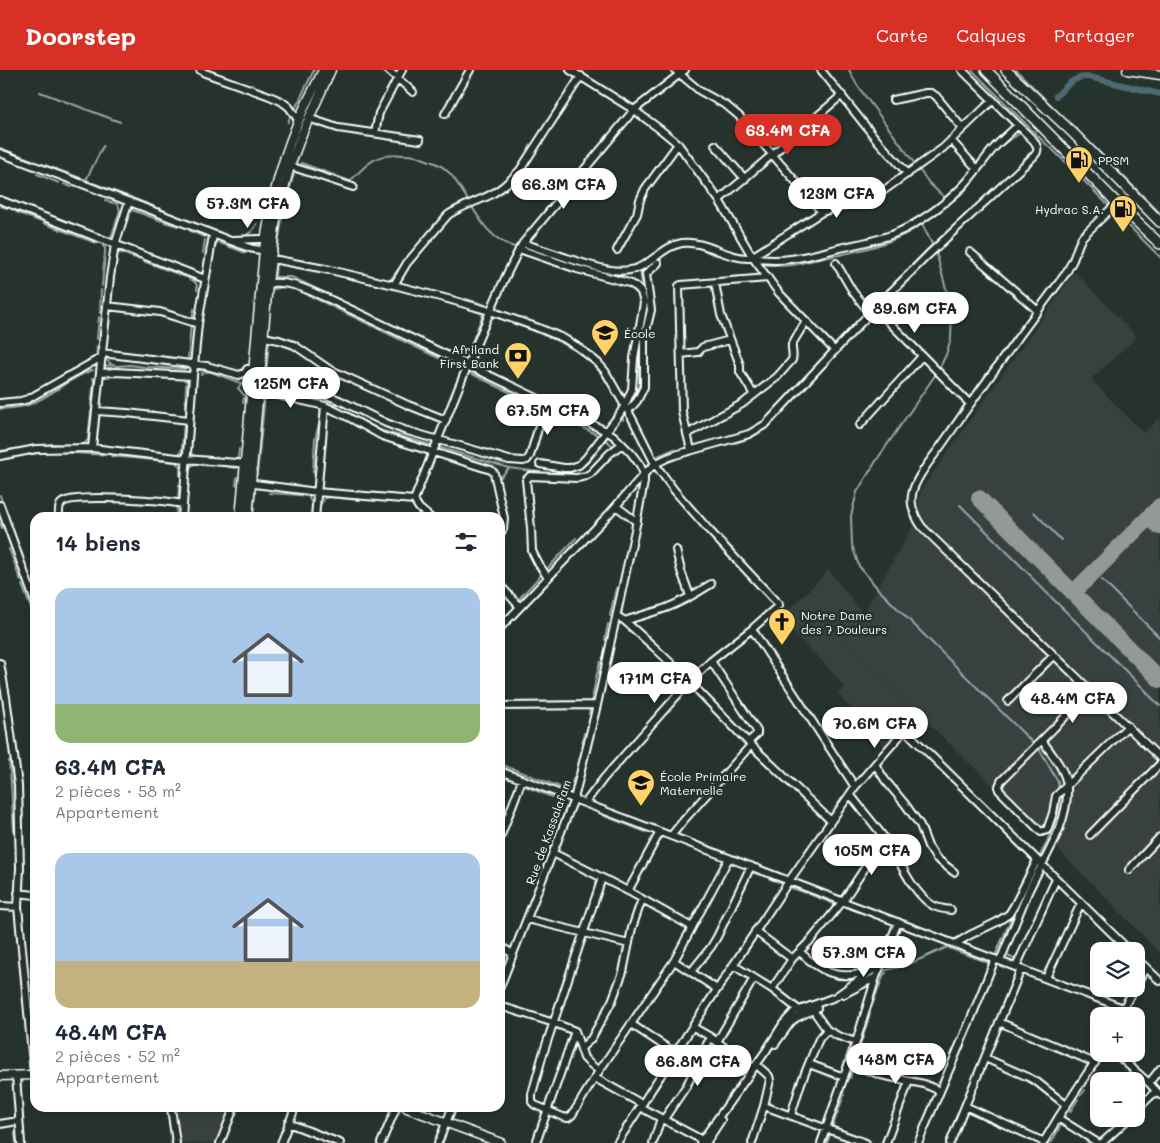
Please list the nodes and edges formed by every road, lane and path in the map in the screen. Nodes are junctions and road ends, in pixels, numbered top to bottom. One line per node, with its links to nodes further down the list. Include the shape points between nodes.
1 (200, 70): 24 (street, via 281,101)
2 (323, 70): 24 (main road)
3 (331, 70): 23 (main road)
4 (388, 70): 16 (street)
5 (402, 70): 16 (street)
6 (470, 70): 22 (street)
7 (570, 70): 15 (street)
8 (822, 70): 18 (street)
9 (962, 70): 20 (street)
10 (986, 70): 42 (highway)
11 (1006, 70): 44 (highway)
12 (1127, 70): 14 (main road)
13 (680, 71): 21 (street); 33 (street, via 700,91 739,116)
14 (1160, 75)
15 (580, 76): 21 (street); 62 (street, via 512,179 492,194 454,210 407,263)
16 (398, 78): 17 (street); 27 (street, via 379,113)
17 (413, 92)
18 (842, 95): 33 (street); 36 (street, via 876,139)
19 (893, 100): 26 (street, via 931,93)
20 (993, 100): 25 (street); 26 (street)
21 (634, 110): 30 (street); 50 (street)
22 (445, 114)
23 (308, 118): 27 (street, via 338,128); 34 (main road)
24 (299, 121): 46 (main road, via 268,220)
25 (1018, 125): 35 (street); 66 (street, via 1034,141 1036,154)
26 (963, 129): 29 (street)
27 (374, 133): 28 (street)
28 (420, 140)
29 (951, 140): 35 (street); 36 (street)
30 (678, 144): 40 (street); 52 (street, via 645,189 637,214)
31 (715, 145): 37 (street)
32 (0, 153): 41 (street)
33 (773, 156): 37 (street); 43 (street)
34 (290, 166): 38 (street); 46 (main road)
35 (977, 169): 54 (street, via 946,201 921,220 894,234 794,259 766,261)
36 (911, 172): 43 (street, via 882,191)
37 (744, 179): 40 (street)
38 (353, 187)
39 (0, 200): 49 (street)
40 (719, 200): 54 (street)
41 (128, 201): 45 (street); 49 (street)
42 (1118, 203): 48 (highway); 65 (street, via 1082,237 1066,273)
43 (822, 212): 54 (street)
44 (1160, 222)
45 (213, 235): 47 (street); 59 (street)
46 (270, 239): 47 (street); 51 (main road)
47 (230, 240): 51 (street, via 250,249)
48 (1160, 244)
49 (115, 245): 59 (street); 63 (street)
50 (521, 246): 54 (street, via 623,271 635,269 664,250 682,243); 64 (street); 88 (street, via 577,269 629,283 641,292 644,302)
51 (268, 250): 55 (main road)
52 (617, 250)
53 (970, 252): 65 (street)
54 (753, 258): 58 (street)
55 (267, 260): 61 (main road); 62 (street)
56 (658, 263): 88 (street, via 646,274 651,310 644,339 644,387 637,401)
57 (836, 263): 66 (street)
58 (768, 278): 60 (street); 68 (street)
59 (205, 279): 69 (street)
60 (716, 282): 71 (street, via 721,315); 73 (street, via 678,286)
61 (265, 284): 70 (main road); 77 (street, via 296,285); 78 (main road)
62 (394, 284): 64 (street)
63 (107, 306): 69 (street, via 160,312); 74 (street)
64 (490, 311): 77 (street); 88 (street, via 578,346 605,371)
65 (1038, 311): 86 (street)
66 (870, 313): 72 (street)
67 (883, 316): 75 (street)
68 (806, 321): 72 (street); 83 (street, via 792,344 792,360 778,377)
69 (198, 324): 76 (street)
70 (264, 337): 80 (main road); 91 (street, via 294,345 330,369)
71 (730, 340): 73 (street, via 698,352); 83 (street, via 740,372)
72 (835, 351): 98 (street, via 761,428 741,437)
73 (681, 354): 94 (street, via 682,412)
74 (102, 355): 76 (street); 79 (street); 85 (street, via 28,399)
75 (922, 356): 86 (street); 92 (street)
76 (194, 364): 78 (street, via 239,375 247,369); 81 (street)
77 (467, 365): 84 (street); 91 (street)
78 (254, 369): 102 (main road)
79 (100, 373): 81 (street); 89 (street)
80 (261, 375): 82 (main road); 95 (street, via 319,392 386,423)
81 (193, 376): 90 (street)
82 (259, 393): 87 (street); 102 (main road)
83 (754, 395): 94 (street)
84 (546, 402): 93 (street); 95 (street, via 527,460 509,460)
85 (0, 403)
86 (970, 404): 131 (street, via 913,489 915,516 922,527)
87 (325, 406): 99 (street, via 382,436); 107 (street)
88 (627, 410): 93 (street, via 619,415); 104 (street)
89 (96, 411): 90 (street); 97 (street)
90 (189, 420): 101 (street)
91 (446, 420): 95 (street)
92 (860, 425)
93 (609, 433): 96 (street); 103 (street, via 575,467)
94 (687, 434): 98 (street)
95 (438, 440): 99 (street)
96 (622, 444): 105 (street, via 636,458); 121 (street, via 586,476 527,478 532,551)
97 (92, 448): 100 (street, via 36,449); 101 (street)
98 (691, 450): 104 (street)
99 (433, 452): 108 (street); 118 (street, via 492,471)
100 (0, 456)
101 (186, 459): 102 (street); 109 (street)
102 (249, 464): 106 (main road)
103 (540, 464)
104 (656, 464): 105 (street); 130 (street, via 686,505 779,604)
105 (644, 474): 111 (street); 119 (street, Rue de Kassalafam)
106 (247, 483): 107 (street); 114 (main road); 115 (main road)
107 (317, 492): 108 (street); 116 (street)
108 (414, 500): 117 (street)
109 (183, 504): 112 (street, via 99,498 68,500 62,502); 113 (street)
110 (0, 505): 123 (street)
111 (616, 506): 119 (street); 121 (street)
112 (59, 512)
113 (182, 512)
114 (241, 512)
115 (248, 512)
116 (315, 512)
117 (423, 512)
118 (503, 512)
119 (637, 522): 127 (street, Rue de Kassalafam)
120 (676, 550): 125 (street)
121 (548, 578): 126 (street)
122 (711, 584): 125 (street)
123 (30, 588)
124 (505, 590): 126 (street)
125 (690, 596): 128 (street)
126 (520, 607): 129 (street)
127 (617, 616): 128 (street); 137 (street, Rue de Kassalafam)
128 (625, 621): 134 (street)
129 (505, 623)
130 (752, 629): 132 (street); 147 (street)
131 (1054, 655): 135 (street); 136 (street)
132 (711, 661): 134 (street); 141 (street, via 757,731)
133 (0, 663): 169 (street, via 18,785)
134 (690, 681): 141 (street); 151 (street)
135 (1091, 691): 139 (street); 140 (street)
136 (1008, 701)
137 (598, 704): 138 (street); 150 (street, Rue de Kassalafam)
138 (505, 706)
139 (1128, 726): 142 (street); 148 (street)
140 (1041, 741): 148 (street, via 1060,766); 148 (street, via 1001,781 999,790 1041,832 1047,830 1056,796)
141 (749, 743): 152 (street); 156 (street)
142 (1160, 758)
143 (875, 764): 147 (street); 161 (street, via 906,731); 164 (street, via 920,825 936,858)
144 (1160, 764): 155 (street)
145 (505, 773): 146 (street)
146 (522, 780): 150 (street); 153 (street)
147 (855, 787): 149 (street)
148 (1065, 787): 161 (street, via 1065,809)
149 (850, 794): 152 (street); 158 (street)
150 (574, 799): 151 (street); 159 (street, Rue de Kassalafam)
151 (585, 803): 154 (street)
152 (830, 821): 167 (street)
153 (505, 825)
154 (660, 832): 156 (street); 168 (street)
155 (1090, 835)
156 (671, 836): 160 (street)
157 (1160, 837): 163 (street)
158 (884, 839): 172 (street); 176 (street, via 922,896 933,906)
159 (553, 853): 165 (street); 177 (street, Rue de Kassalafam)
160 (729, 858): 162 (street); 179 (street)
161 (1040, 863): 166 (street); 184 (street, via 1009,914); 189 (street)
162 (751, 866): 167 (street); 194 (street, via 711,947)
163 (1129, 870)
164 (954, 872)
165 (602, 878): 168 (street); 181 (street)
166 (1056, 879): 173 (street); 193 (street)
167 (789, 881): 172 (street); 180 (street)
168 (628, 891): 171 (street)
169 (18, 893): 170 (street); 175 (street)
170 (30, 894)
171 (642, 899): 179 (street); 183 (street)
172 (843, 901): 178 (street); 186 (street)
173 (1081, 903): 182 (street); 198 (street)
174 (0, 906): 175 (street)
175 (18, 907): 209 (street)
176 (951, 910)
177 (527, 918): 181 (street); 187 (street, Rue de Kassalafam)
178 (898, 922): 184 (street); 195 (street)
179 (692, 927): 190 (street)
180 (755, 932): 188 (street); 191 (street)
181 (584, 933): 183 (street); 207 (street)
182 (1121, 942)
183 (629, 944): 215 (street, via 612,1001 591,1039)
184 (955, 944): 189 (street)
185 (505, 949): 187 (street)
186 (800, 952): 188 (street); 195 (street, via 833,974 850,976)
187 (513, 954): 196 (street, Rue de Kassalafam)
188 (792, 959): 201 (street)
189 (998, 960): 193 (street); 232 (street)
190 (674, 961): 194 (street); 208 (street)
191 (733, 966): 197 (street); 200 (street)
192 (1146, 967): 199 (street)
193 (1019, 968): 198 (street); 206 (street)
194 (691, 972): 200 (street)
195 (876, 972): 204 (street, via 835,997); 205 (street); 214 (street)
196 (505, 974)
197 (754, 978): 201 (street); 213 (street, via 728,1023)
198 (1046, 978): 202 (street)
199 (1160, 981)
200 (717, 989): 210 (street)
201 (772, 989): 204 (street)
202 (1121, 1007)
203 (505, 1008): 207 (street)
204 (799, 1010): 222 (street, via 786,1019)
205 (813, 1010): 211 (street); 222 (street, via 791,1022)
206 (999, 1022): 217 (street); 220 (street)
207 (554, 1023): 212 (street); 239 (street, via 532,1094 532,1102)
208 (631, 1024): 216 (street); 224 (street)
209 (30, 1026)
210 (693, 1027): 213 (street); 216 (street)
211 (827, 1030): 214 (street); 221 (street)
212 (575, 1031): 215 (street); 239 (street)
213 (714, 1040): 222 (street); 248 (street, via 708,1042 686,1085)
214 (856, 1042): 219 (street)
215 (581, 1048): 224 (street, via 584,1058)
216 (675, 1053): 235 (street)
217 (985, 1058): 236 (street, via 1037,1082); 238 (street)
218 (1125, 1062): 231 (street)
219 (849, 1063): 228 (street); 230 (street)
220 (1095, 1063): 236 (street)
221 (809, 1064): 228 (street); 246 (street)
222 (756, 1068): 237 (street, via 770,1080); 255 (street)
223 (1160, 1069): 231 (street)
224 (599, 1071): 229 (street)
225 (30, 1075): 227 (main road)
226 (0, 1076): 227 (main road)
227 (16, 1076): 249 (street)
228 (844, 1077): 254 (street)
229 (595, 1078): 235 (street); 239 (street, via 568,1118)
230 (909, 1081): 232 (street); 270 (street)
231 (1148, 1083): 233 (street)
232 (940, 1091): 271 (street)
233 (1158, 1093): 234 (street)
234 (1145, 1103)
235 (641, 1105): 248 (street); 265 (street)
236 (1066, 1105): 247 (street)
237 (764, 1106): 246 (street); 267 (street)
238 (965, 1106): 272 (street); 273 (street)
239 (547, 1110): 264 (street)
240 (172, 1112): 257 (street)
241 (232, 1112): 258 (street)
242 (293, 1112): 251 (street)
243 (394, 1112): 261 (street)
244 (418, 1112): 250 (main road)
245 (450, 1112): 250 (street)
246 (791, 1115): 254 (street)
247 (1058, 1118): 273 (street); 274 (street)
248 (663, 1119): 255 (street); 266 (street)
249 (18, 1121): 252 (street); 256 (street)
250 (446, 1122): 262 (street); 263 (main road)
251 (288, 1123): 259 (street); 260 (street)
252 (0, 1124)
253 (1119, 1127): 275 (street)
254 (827, 1128): 268 (street); 269 (street)
255 (703, 1142)
256 (21, 1143)
257 (176, 1143)
258 (220, 1143)
259 (281, 1143)
260 (340, 1143)
261 (381, 1143)
262 (438, 1143)
263 (500, 1143)
264 (536, 1143)
265 (617, 1143)
266 (653, 1143)
267 (752, 1143)
268 (821, 1143)
269 (866, 1143)
270 (886, 1143)
271 (918, 1143)
272 (950, 1143)
273 (1044, 1143)
274 (1098, 1143)
275 (1102, 1143)

